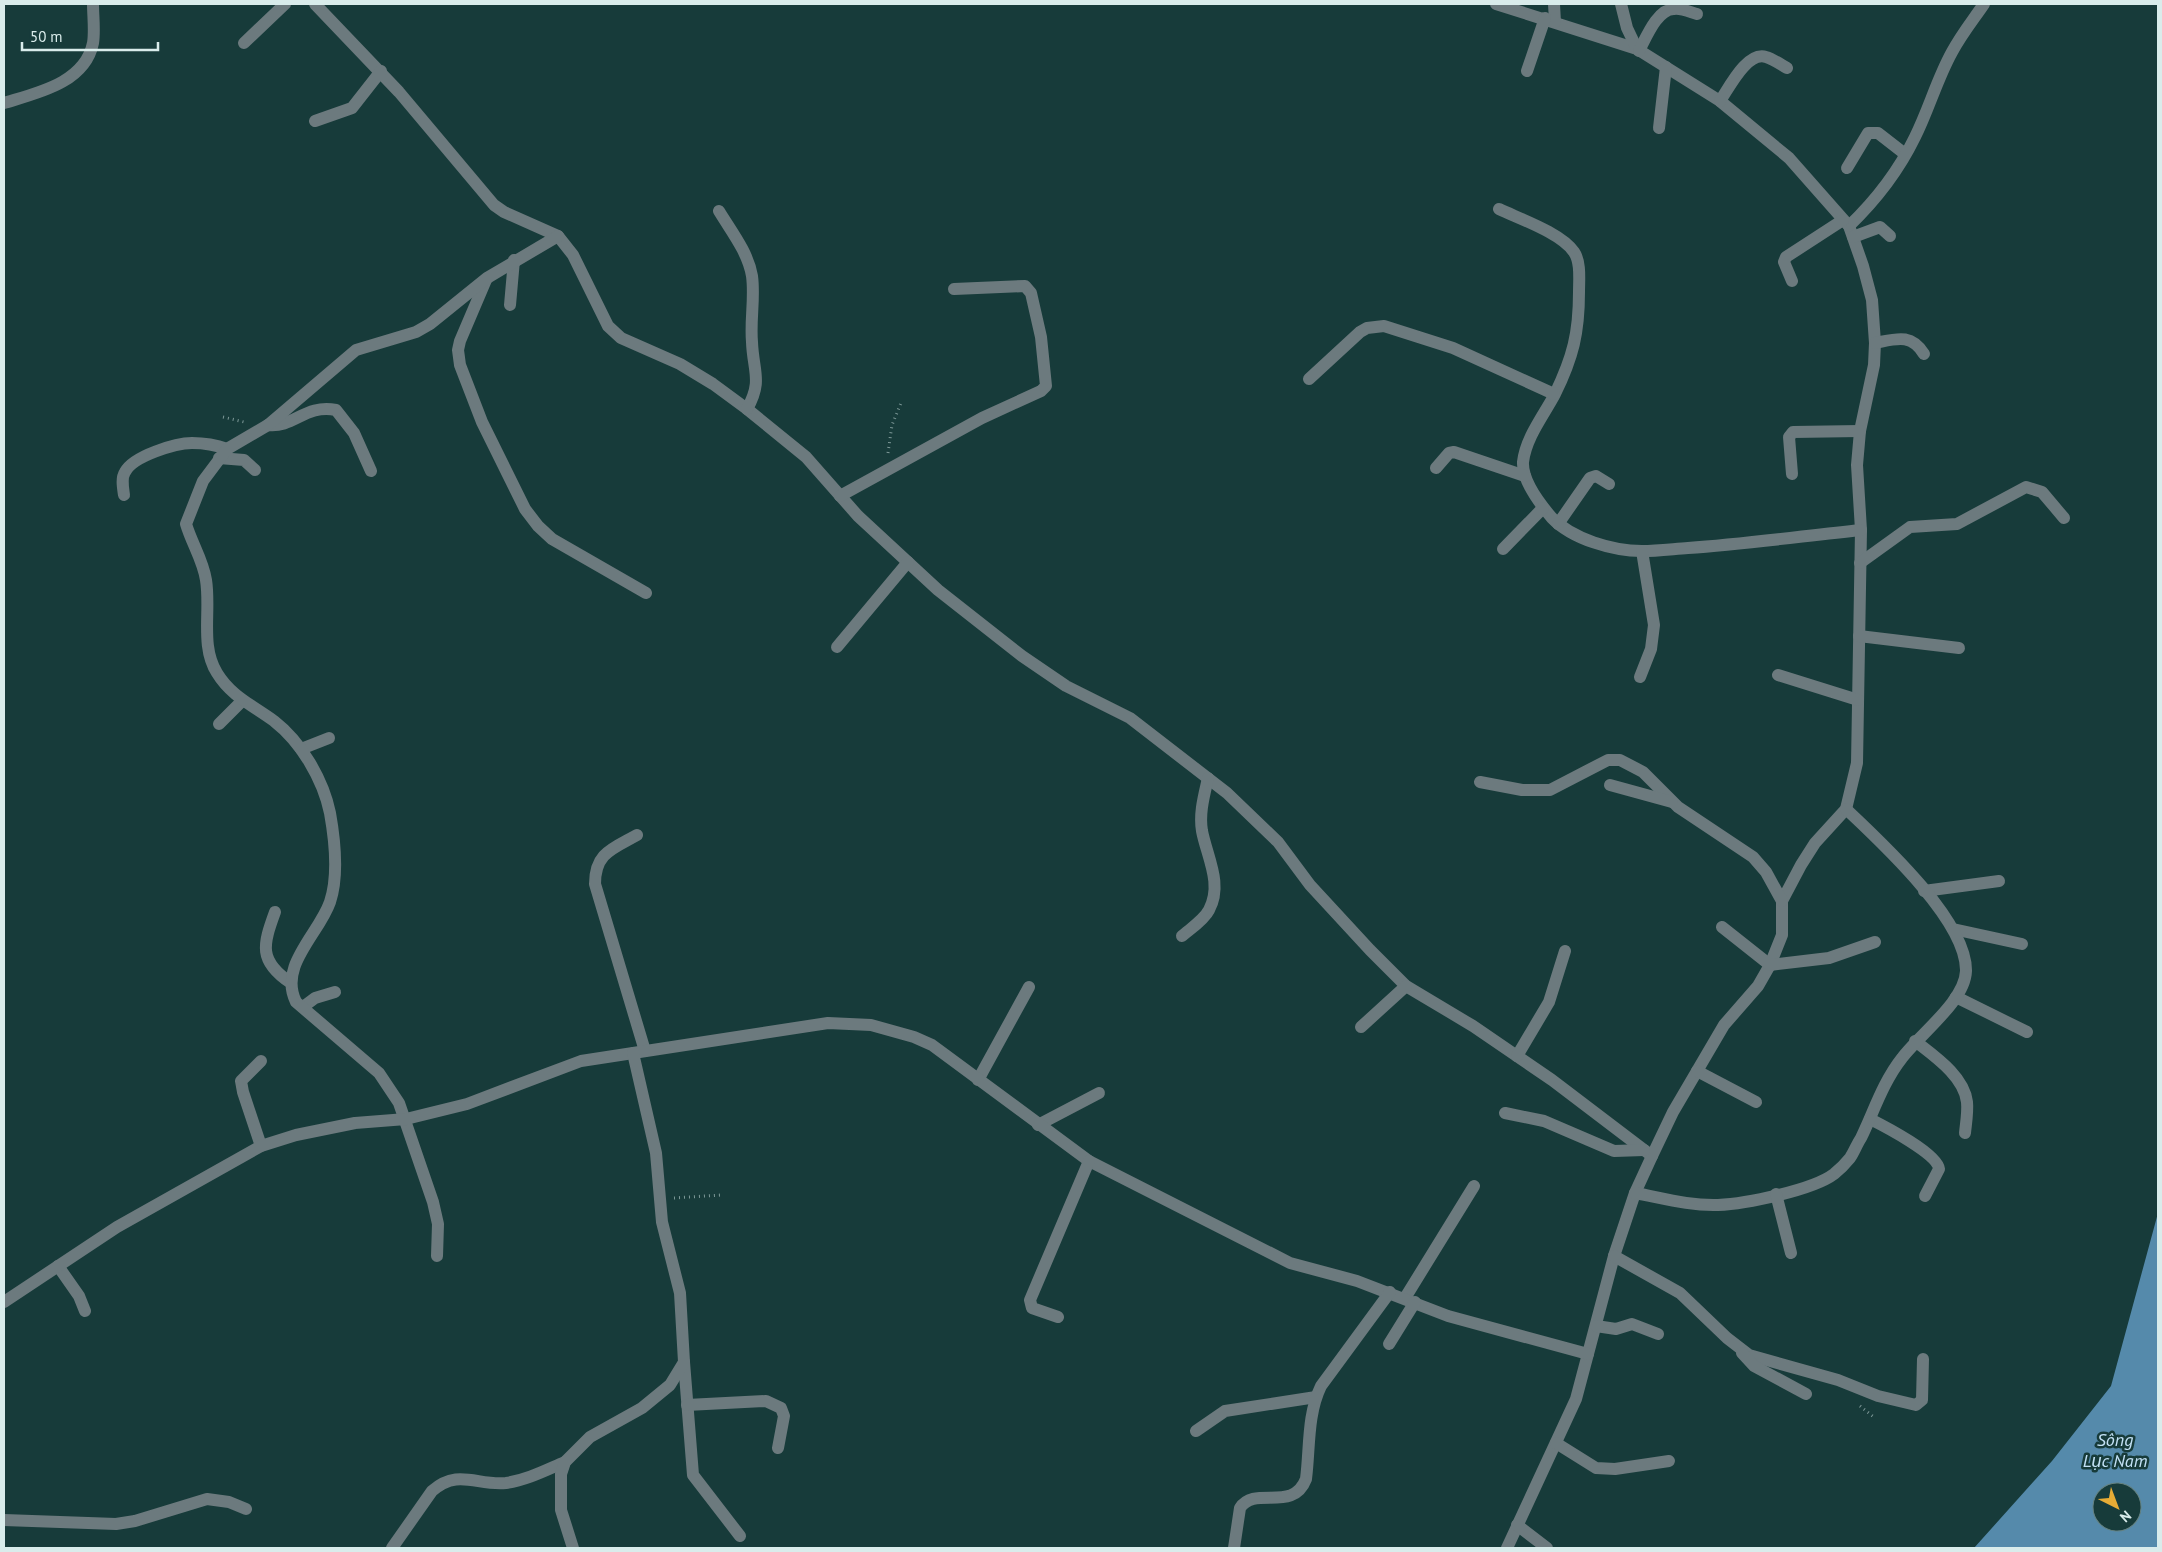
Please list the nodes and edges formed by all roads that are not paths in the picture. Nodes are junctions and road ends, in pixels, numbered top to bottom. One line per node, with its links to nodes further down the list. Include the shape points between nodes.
1 (93, 4): 17 (street, via 93,43 76,72 50,88)
2 (285, 4): 10 (street)
3 (315, 4): 14 (street)
4 (1496, 4): 9 (street)
5 (1554, 4): 9 (street)
6 (1621, 4): 11 (street, via 1627,28)
7 (1984, 4): 20 (street, via 1952,51)
8 (1697, 14): 11 (street, via 1675,8 1667,10)
9 (1550, 20): 11 (street); 15 (street)
10 (244, 43)
11 (1638, 50): 12 (street)
12 (1666, 68): 16 (street); 19 (street)
13 (1787, 68): 16 (street, via 1765,56 1751,59)
14 (381, 71): 18 (street, via 352,108); 25 (street, via 494,205)
15 (1527, 71)
16 (1720, 101): 24 (street, via 1789,158)
17 (4, 103)
18 (315, 121)
19 (1658, 128)
20 (1905, 154): 21 (street, via 1878,133 1868,133); 24 (street, via 1885,186)
21 (1847, 168)
22 (1499, 209): 35 (street, via 1564,241 1575,253 1579,272 1579,324 1572,354)
23 (719, 211): 36 (street, via 742,248 752,275 752,343 758,374 757,387)
24 (1848, 228): 26 (street, via 1880,227); 29 (street, via 1786,257 1784,262); 32 (street, via 1872,300)
25 (558, 236): 27 (street); 36 (street, via 573,255 608,326 621,338 680,364)
26 (1890, 236)
27 (514, 260): 28 (street); 31 (street)
28 (487, 278): 37 (street, via 416,332 356,350); 56 (street, via 460,341 460,365 482,422 525,509 552,539)
29 (1792, 281)
30 (954, 289): 47 (street, via 1025,286 1028,289 1041,337 1046,386)
31 (510, 305)
32 (1875, 343): 33 (street, via 1906,340 1914,342); 38 (street, via 1872,382)
33 (1924, 354)
34 (1309, 379): 35 (street, via 1360,332 1384,326 1471,354)
35 (1554, 394): 44 (street, via 1538,420 1525,452)
36 (747, 409): 47 (street, via 806,457)
37 (268, 425): 39 (street); 42 (street, via 284,424 316,409 336,410 354,433)
38 (1860, 431): 43 (street, via 1792,432 1789,437); 51 (street, via 1857,465)
39 (223, 453): 41 (street, via 244,460); 46 (street, via 212,444 191,443 169,447 142,458 125,470); 63 (street, via 203,481 186,524 207,582 208,653 216,672)
40 (1436, 468): 44 (street, via 1449,453 1454,452)
41 (255, 470)
42 (371, 470)
43 (1792, 474)
44 (1525, 476): 48 (street)
45 (1609, 484): 50 (street, via 1596,476 1590,478)
46 (124, 495)
47 (840, 496): 54 (street)
48 (1543, 508): 50 (street); 52 (street)
49 (2064, 518): 55 (street, via 2042,492 2026,487 1958,524 1910,527)
50 (1558, 524): 53 (street, via 1589,540)
51 (1861, 530): 53 (street, via 1731,545); 55 (street)
52 (1503, 549)
53 (1642, 551): 61 (street, via 1654,625 1651,649)
54 (908, 562): 58 (street); 67 (street, via 938,590 1022,656 1066,686 1130,718)
55 (1860, 563): 57 (street)
56 (646, 593)
57 (1859, 636): 59 (street); 62 (street)
58 (837, 647)
59 (1959, 648)
60 (1778, 675): 62 (street)
61 (1640, 677)
62 (1858, 700): 71 (street, via 1856,763)
63 (242, 701): 64 (street); 66 (street, via 287,731)
64 (218, 724)
65 (329, 738): 66 (street)
66 (301, 749): 84 (street, via 315,772 330,811 334,882 329,904 308,940)
67 (1208, 778): 79 (street, via 1201,811 1202,831 1215,887 1214,898 1209,912); 85 (street, via 1278,842 1310,885)
68 (1480, 782): 70 (street, via 1522,790 1550,790 1615,759 1643,772)
69 (1610, 785): 70 (street)
70 (1672, 802): 75 (street, via 1753,857 1766,872)
71 (1846, 810): 74 (street); 75 (street, via 1816,843)
72 (637, 835): 93 (street, via 598,861 595,884)
73 (1999, 881): 74 (street)
74 (1924, 891): 78 (street)
75 (1782, 901): 83 (street, via 1782,935)
76 (276, 912): 84 (street, via 265,940 265,950 278,974)
77 (1722, 927): 83 (street)
78 (1952, 929): 81 (street); 88 (street, via 1962,950 1966,970 1963,986)
79 (1182, 936)
80 (1875, 942): 83 (street, via 1829,958)
81 (2022, 944)
82 (1565, 951): 94 (street, via 1548,1002)
83 (1770, 964): 96 (street, via 1758,986 1724,1025)
84 (291, 983): 89 (street, via 292,994)
85 (1406, 986): 90 (street); 94 (street)
86 (1029, 987): 97 (street)
87 (335, 992): 89 (street, via 315,998)
88 (1956, 997): 91 (street); 92 (street)
89 (303, 1007): 101 (street, via 379,1073)
90 (1361, 1027)
91 (2027, 1032)
92 (1915, 1041): 102 (street, via 1886,1080); 104 (street, via 1949,1069 1962,1086 1967,1101)
93 (639, 1052): 97 (street, via 828,1023 870,1025 932,1045); 101 (street, via 581,1061 474,1102); 127 (street, via 656,1153 662,1222 680,1293)
94 (1517, 1056): 106 (street)
95 (261, 1061): 105 (street, via 241,1081)
96 (1697, 1071): 99 (street); 106 (street)
97 (978, 1080): 103 (street)
98 (1099, 1093): 103 (street)
99 (1756, 1102)
100 (1505, 1113): 106 (street, via 1544,1121 1614,1151)
101 (406, 1119): 105 (street, via 355,1123); 113 (street, via 434,1202 438,1224)
102 (1870, 1119): 110 (street, via 1851,1157 1834,1174 1814,1184); 111 (street, via 1936,1162 1938,1169)
103 (1038, 1126): 107 (street)
104 (1965, 1133)
105 (261, 1146): 115 (street, via 117,1227)
106 (1648, 1153): 109 (street)
107 (1089, 1160): 116 (street, via 1290,1263); 120 (street, via 1030,1300 1032,1308)
108 (1474, 1186): 117 (street)
109 (1635, 1193): 110 (street, via 1716,1205 1744,1203); 114 (street)
110 (1776, 1194): 112 (street)
111 (1925, 1196)
112 (1791, 1253)
113 (437, 1256)
114 (1614, 1256): 121 (street); 124 (street, via 1680,1293)
115 (58, 1266): 118 (street); 119 (street, via 79,1296)
116 (1390, 1292): 117 (street); 129 (street)
117 (1410, 1300): 123 (street); 125 (street, via 1448,1316)
118 (4, 1302)
119 (85, 1311)
120 (1058, 1317)
121 (1596, 1326): 122 (street, via 1614,1329 1632,1324); 125 (street)
122 (1658, 1334)
123 (1389, 1344)
124 (1739, 1348): 126 (street, via 1762,1359 1838,1380 1910,1405 1922,1400); 128 (street, via 1754,1366)
125 (1588, 1354): 132 (street, via 1576,1399)
126 (1923, 1359)
127 (684, 1362): 130 (street); 135 (street, via 680,1372 642,1408 590,1437)
128 (1806, 1394)
129 (1316, 1397): 131 (street, via 1226,1411); 142 (street, via 1302,1489 1294,1496 1243,1503)
130 (687, 1405): 133 (street, via 766,1401 774,1404 781,1408 784,1416); 139 (street, via 693,1475)
131 (1196, 1431)
132 (1556, 1443): 134 (street, via 1596,1468 1615,1469); 138 (street)
133 (778, 1448)
134 (1669, 1461)
135 (565, 1462): 140 (street, via 505,1483 460,1478 440,1484); 141 (street, via 561,1474 561,1510)
136 (246, 1509): 137 (street, via 229,1502 207,1499 116,1524)
137 (4, 1520)
138 (1517, 1525): 143 (street); 144 (street)
139 (740, 1536)
140 (392, 1548)
141 (573, 1548)
142 (1234, 1548)
143 (1507, 1548)
144 (1547, 1548)

